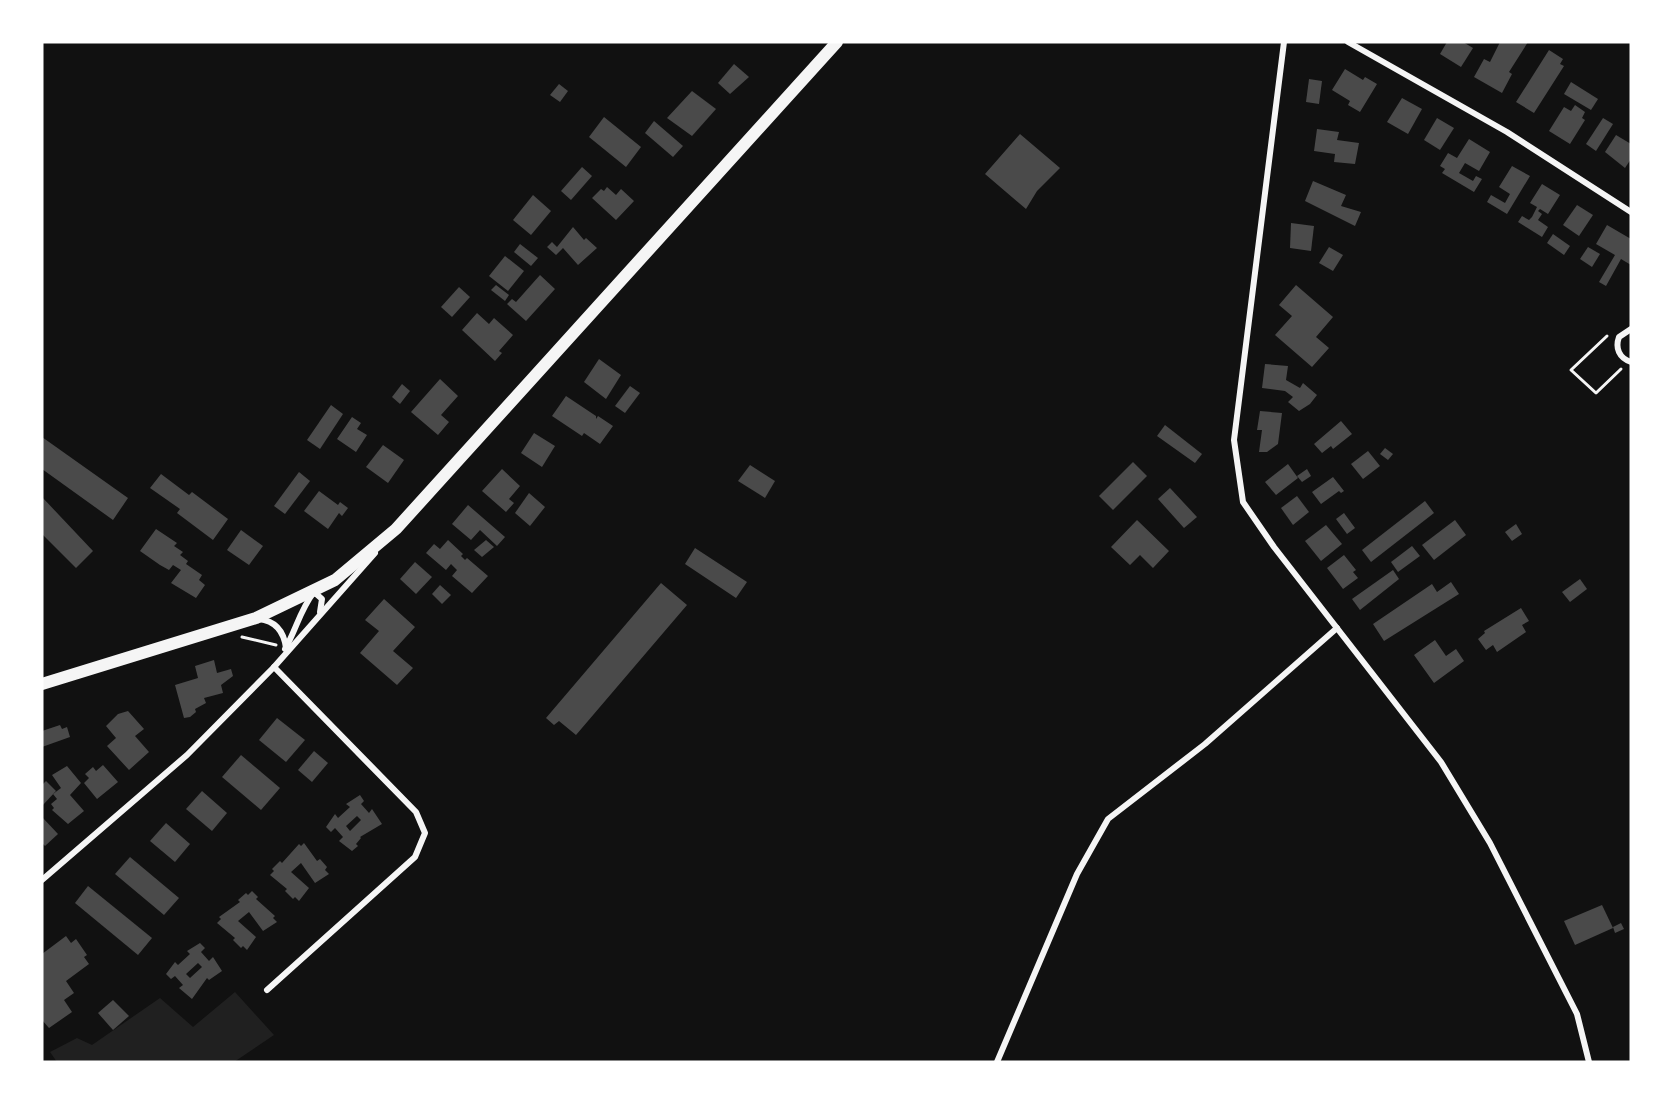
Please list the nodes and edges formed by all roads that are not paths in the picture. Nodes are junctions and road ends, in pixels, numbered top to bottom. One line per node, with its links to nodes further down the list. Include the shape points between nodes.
1 (837, 42): 7 (main road)
2 (1284, 42): 11 (street, via 1234,440 1243,502)
3 (1348, 42): 4 (street, via 1507,132)
4 (1631, 212)
5 (1631, 329): 6 (street, via 1623,333 1617,348 1622,358)
6 (1630, 362)
7 (396, 529): 8 (main road, via 335,580); 9 (street)
8 (314, 592): 9 (street, via 322,600); 10 (main road); 12 (street, via 303,606)
9 (319, 616): 13 (street)
10 (256, 618): 12 (street, via 270,620 279,628); 15 (main road)
11 (1337, 628): 18 (street, via 1205,744 1108,819 1077,874); 19 (street, via 1441,762 1490,843 1577,1014)
12 (286, 648): 13 (street)
13 (279, 660): 14 (street)
14 (274, 667): 16 (street, via 187,755); 17 (street, via 416,812 425,833 415,857)
15 (42, 684)
16 (42, 880)
17 (267, 990)
18 (997, 1062)
19 (1589, 1062)

